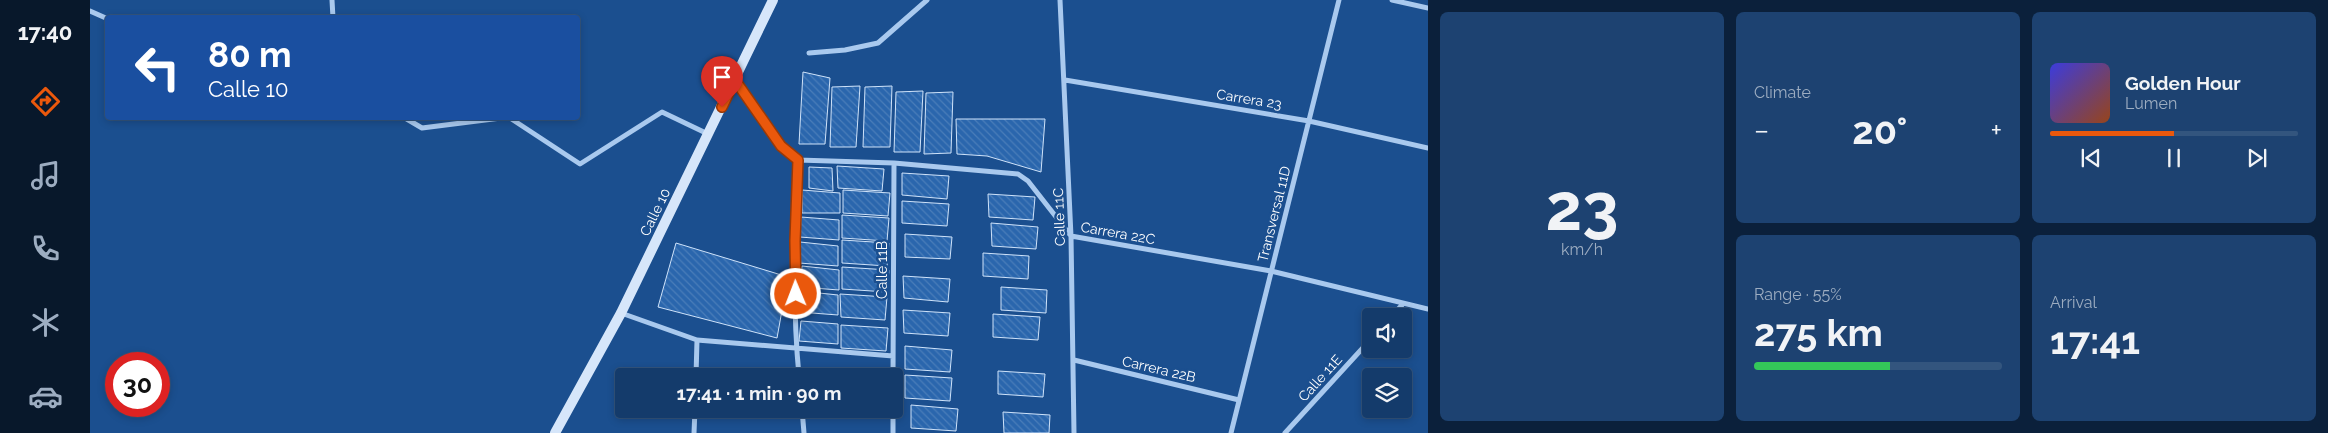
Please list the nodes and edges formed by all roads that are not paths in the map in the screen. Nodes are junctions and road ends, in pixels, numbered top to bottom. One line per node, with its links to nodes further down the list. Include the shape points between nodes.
1 (332, 0): 9 (street)
2 (773, 0): 12 (main road, Calle 10)
3 (926, 0): 11 (street, via 878,42 845,50)
4 (1060, 0): 13 (street, Calle 11C)
5 (1340, 0): 17 (street, Transversal 11D)
6 (1392, 0): 7 (street)
7 (1428, 8)
8 (90, 11): 10 (street)
9 (333, 15)
10 (105, 18)
11 (808, 53)
12 (735, 80): 18 (main road, Calle 10); 20 (street, via 781,146)
13 (1065, 80): 17 (street, Carrera 23); 22 (street, Calle 11C)
14 (408, 120): 15 (street, via 422,128)
15 (485, 120)
16 (513, 120): 18 (street, via 580,164 662,112)
17 (1309, 120): 19 (street, Carrera 23); 23 (street, Transversal 11D)
18 (709, 134): 27 (main road, Calle 10)
19 (1428, 148)
20 (798, 160): 21 (street, Carrera 22C); 29 (street)
21 (894, 163): 22 (street, Carrera 22C, via 1018,174 1028,181); 31 (street, Calle 11B)
22 (1071, 236): 23 (street, Carrera 22C); 32 (street, Calle 11C)
23 (1271, 272): 24 (street, Carrera 22C); 36 (street, Transversal 11D)
24 (1402, 305): 25 (street); 26 (street, Carrera 22C)
25 (1399, 308)
26 (1428, 309)
27 (621, 313): 28 (street); 40 (main road, Calle 10)
28 (697, 340): 29 (street); 33 (street)
29 (796, 347): 31 (street); 34 (street)
30 (1362, 349): 46 (street, Calle 11E)
31 (893, 356): 35 (street, Calle 11B)
32 (1074, 360): 36 (street, Carrera 22B); 44 (street, Calle 11C)
33 (696, 368)
34 (798, 368)
35 (893, 368)
36 (1239, 400): 45 (street, Transversal 11D)
37 (695, 418): 41 (street)
38 (803, 418): 42 (street)
39 (893, 418): 43 (street)
40 (555, 433)
41 (694, 433)
42 (804, 433)
43 (893, 433)
44 (1074, 433)
45 (1231, 433)
46 (1286, 433)

